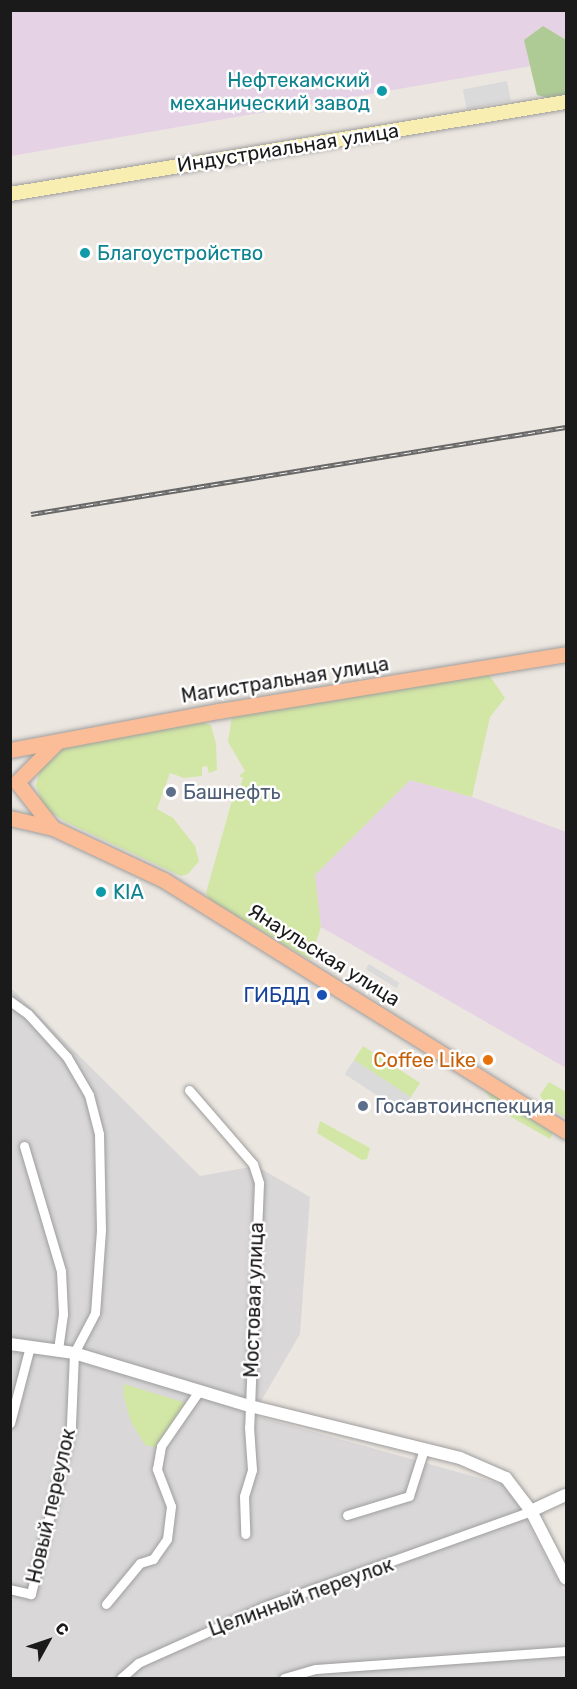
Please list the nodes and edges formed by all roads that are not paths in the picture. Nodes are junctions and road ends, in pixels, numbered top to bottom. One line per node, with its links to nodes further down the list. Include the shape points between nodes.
1 (567, 102): 2 (main road, Индустриальная улица)
2 (10, 194)
3 (567, 654): 4 (main road, Магистральная улица)
4 (59, 741): 5 (main road, Магистральная улица); 6 (main road)
5 (10, 750)
6 (13, 781): 8 (main road)
7 (10, 818): 8 (main road)
8 (53, 828): 11 (main road, Янаульская улица, via 192,896)
9 (10, 1001): 16 (street, Новый переулок, via 28,1014 67,1057 89,1095 99,1134 101,1230 95,1313)
10 (189, 1090): 18 (street, Мостовая улица, via 253,1164 259,1183)
11 (567, 1131)
12 (24, 1146): 15 (street, via 62,1271 63,1314)
13 (11, 1342): 14 (street)
14 (30, 1346): 15 (street); 19 (street)
15 (58, 1351): 16 (street)
16 (74, 1353): 17 (street); 26 (street, Новый переулок, via 71,1426 31,1594)
17 (199, 1391): 18 (street); 27 (street, via 161,1446 158,1469 171,1506 167,1539 153,1559 140,1563)
18 (250, 1406): 20 (street); 24 (street, Мостовая улица, via 252,1470 244,1496)
19 (10, 1423)
20 (424, 1449): 22 (street, via 460,1458 506,1478); 23 (street, via 409,1496)
21 (567, 1495): 22 (street)
22 (531, 1511): 25 (street); 29 (street, Целинный переулок, via 263,1607 138,1663)
23 (347, 1515)
24 (246, 1534)
25 (567, 1579)
26 (10, 1589)
27 (106, 1604)
28 (567, 1651): 30 (street, via 316,1670)
29 (121, 1678)
30 (284, 1678)

